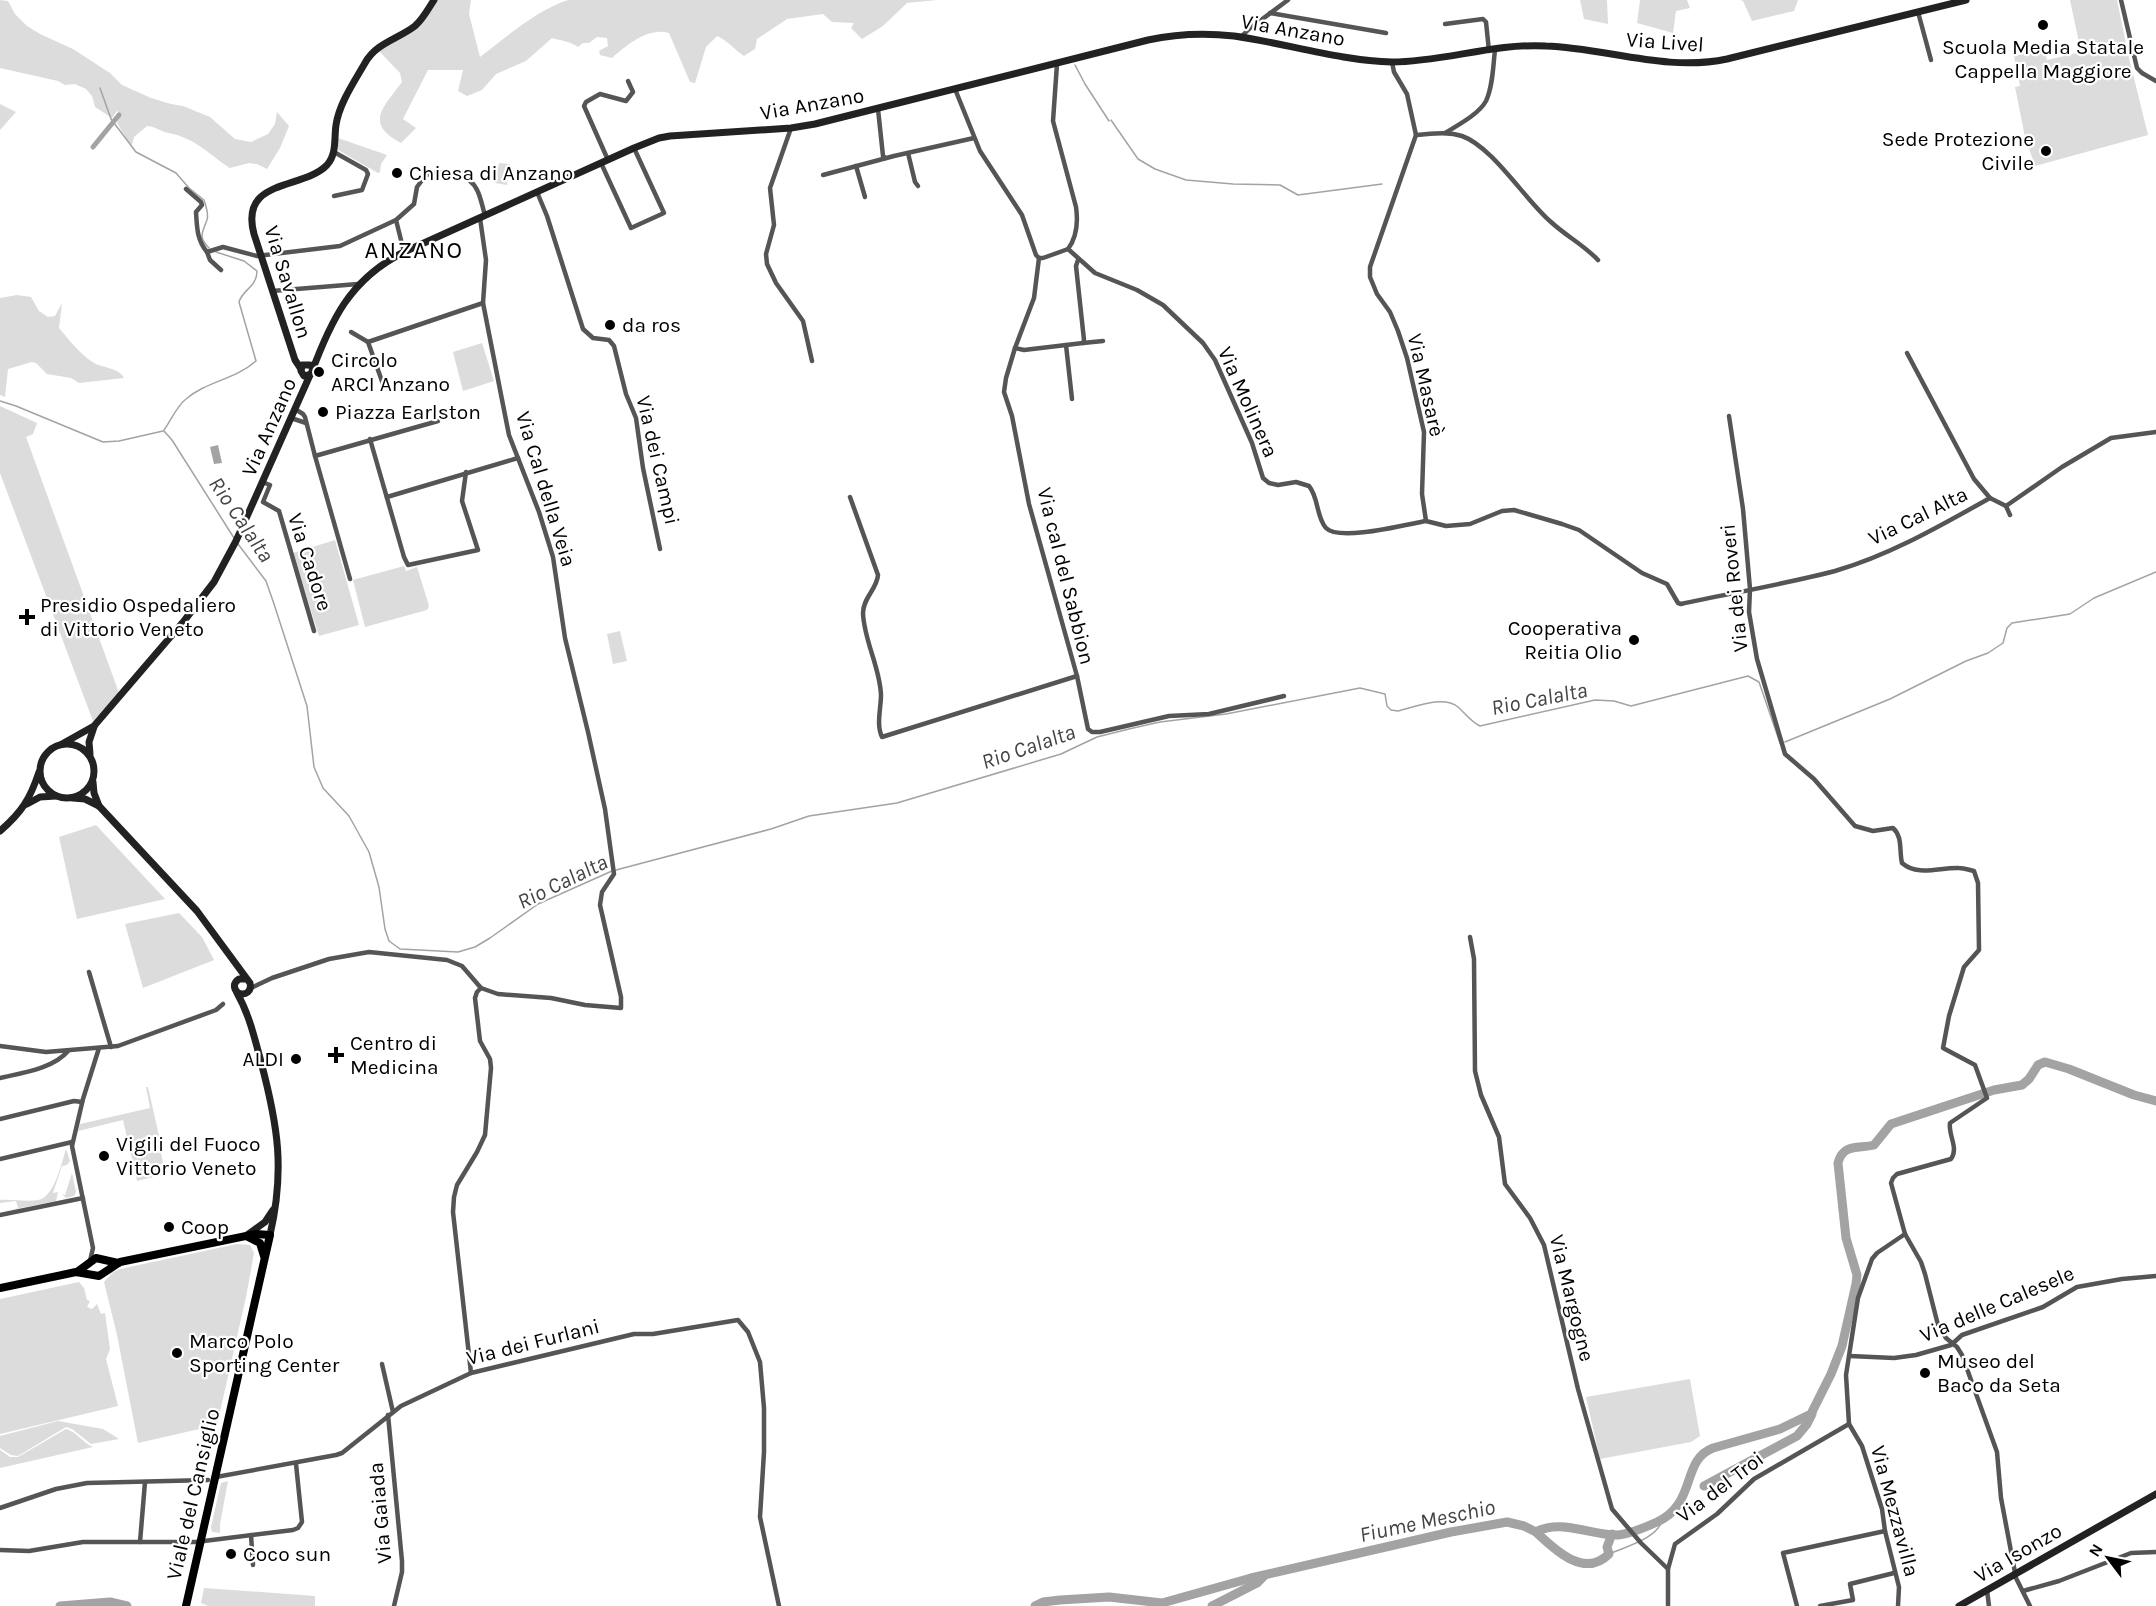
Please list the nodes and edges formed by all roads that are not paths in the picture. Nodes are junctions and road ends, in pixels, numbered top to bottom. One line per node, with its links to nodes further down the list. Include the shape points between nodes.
1 (434, 0): 23 (main road, via 417,24 370,54 340,111)
2 (1288, 0): 6 (street)
3 (1966, 0): 5 (main road, Via Livel)
4 (2121, 0): 15 (street, via 2137,68)
5 (1918, 12): 10 (main road, Via Livel, via 1698,63 1553,46); 11 (street)
6 (1270, 13): 8 (street); 9 (street)
7 (1445, 24): 10 (street, via 1483,19)
8 (1386, 33)
9 (1241, 37): 12 (main road, Via Anzano); 13 (main road, Via Anzano, via 1209,34 1157,38)
10 (1492, 50): 12 (main road, Via Livel); 19 (street, via 1490,91 1485,103)
11 (1931, 60)
12 (1392, 62): 20 (street, via 1407,94)
13 (1057, 64): 16 (main road, Via Anzano); 36 (street, via 1053,121 1077,214)
14 (628, 81): 26 (street, via 633,92 628,100 600,94 584,106)
15 (2156, 81)
16 (955, 89): 17 (main road, Via Anzano); 21 (street)
17 (878, 109): 18 (main road, Via Anzano); 25 (street)
18 (791, 128): 22 (main road, Via Anzano, via 670,136); 54 (street, via 770,188 774,225 766,254 776,283 803,321)
19 (1446, 133): 20 (street); 42 (street, via 1477,143 1550,222)
20 (1416, 135): 74 (street, Via Masarè, via 1370,267 1370,278 1398,331 1419,409 1424,432 1422,494)
21 (974, 138): 24 (street); 40 (street, via 1018,206)
22 (634, 148): 26 (main road, Via Anzano); 26 (street, via 664,213 631,228)
23 (334, 152): 32 (street, via 368,174 362,190); 39 (main road, Via Savallon, via 327,166 318,172 271,190 258,201 251,218)
24 (908, 153): 25 (street); 29 (street)
25 (886, 158): 27 (street)
26 (605, 161): 31 (main road, Via Anzano)
27 (856, 166): 28 (street); 33 (street)
28 (823, 175)
29 (918, 186)
30 (186, 189): 37 (street, via 201,201 196,212 198,234)
31 (537, 192): 34 (main road, Via Anzano); 75 (street, Via dei Campi, via 583,329 592,338 609,340 614,346 636,418)
32 (334, 196)
33 (866, 197)
34 (482, 217): 35 (street, Via Cal della Veia, via 478,191 460,175 431,173 420,180 414,204); 38 (main road, Via Anzano); 46 (street, Via Cal della Veia, via 486,260)
35 (396, 220): 38 (street); 39 (street, via 346,244)
36 (1068, 249): 40 (street); 41 (street, Via Molinera)
37 (207, 252): 39 (street, via 223,247); 43 (street)
38 (404, 252): 44 (main road, Via Anzano)
39 (261, 255): 45 (main road, Via Savallon)
40 (1039, 258): 52 (street, via 1035,298)
41 (1078, 260): 50 (street); 74 (street, Via Molinera, via 1104,278 1156,300 1206,346 1252,443 1263,478 1278,485 1296,482 1309,486 1331,532 1356,533)
42 (1598, 260)
43 (221, 270)
44 (358, 284): 45 (street); 55 (main road, Via Anzano, via 341,308 319,355)
45 (272, 291): 55 (main road, Via Savallon, via 293,354)
46 (483, 303): 49 (street); 66 (street, Via Cal della Veia, via 506,420)
47 (351, 332): 49 (street)
48 (1102, 341): 50 (street)
49 (368, 342): 56 (street)
50 (1083, 343): 51 (street)
51 (1066, 345): 52 (street); 57 (street)
52 (1015, 348): 79 (street, Via cal del Sabbion, via 1004,392 1029,504)
53 (1907, 353): 71 (street, via 1974,479)
54 (812, 361)
55 (307, 369): 58 (main road, Via Anzano)
56 (383, 384)
57 (1072, 399)
58 (295, 409): 60 (main road, Via Anzano); 62 (street, via 303,414)
59 (1729, 416): 77 (street, Via dei Roveri)
60 (291, 418): 62 (street); 68 (main road, Via Anzano)
61 (438, 421): 64 (street)
62 (306, 423): 65 (street)
63 (2156, 432): 72 (street, via 2111,438)
64 (370, 439): 65 (street); 69 (street)
65 (315, 456): 76 (street)
66 (518, 458): 67 (street); 96 (street, Via Cal della Veia, via 553,557 565,638 605,809 614,874 602,892 600,905 621,1005 585,1005 498,994)
67 (466, 472): 69 (street); 69 (street, via 462,501 478,550 408,564)
68 (262, 482): 78 (street, Via Cadore, via 270,486 263,502 279,511); 81 (main road, Via Anzano, via 213,582)
69 (387, 497)
70 (850, 497): 79 (street, Via cal del Sabbion, via 878,575 863,612 881,695 882,737)
71 (1990, 498): 72 (street, Via Cal Alta); 77 (street, Via Cal Alta, via 1880,555 1836,570)
72 (2006, 506): 73 (street)
73 (2010, 515)
74 (1426, 521): 77 (street, Via Cal Alta, via 1446,526 1470,524 1514,510 1579,530 1642,573 1667,584 1678,603)
75 (660, 549)
76 (350, 579)
77 (1750, 589): 112 (street, Via dei Roveri, via 1749,612 1757,659 1785,754 1855,826 1897,831 1902,863 1908,868 1961,868 1974,872 1978,883 1979,950 1964,968 1943,1048 1975,1065 1987,1096 1950,1123 1955,1151 1951,1159 1893,1178 1891,1183)
78 (314, 631)
79 (1077, 676): 80 (street, via 1088,729 1092,732 1169,716 1209,714)
80 (1284, 696)
81 (94, 726): 82 (main road, Via Anzano); 83 (main road)
82 (62, 744): 83 (main road, via 75,745); 84 (main road, via 45,754)
83 (90, 756): 85 (main road)
84 (40, 769): 86 (main road, via 46,788); 88 (main road)
85 (93, 779): 87 (main road, via 85,791); 89 (main road)
86 (57, 796): 87 (main road); 88 (main road, via 40,797)
87 (73, 798): 89 (main road)
88 (25, 806): 90 (main road)
89 (99, 806): 91 (main road, Viale del Cansiglio)
90 (0, 831)
91 (215, 935): 94 (main road, Viale del Cansiglio); 95 (main road, Viale del Cansiglio, via 234,971)
92 (1470, 937): 144 (street, Via Margogne, via 1474,959 1475,1071 1499,1137 1504,1179 1545,1245 1578,1389 1612,1509)
93 (89, 972): 100 (street)
94 (248, 985): 95 (main road, via 240,994); 95 (main road, via 241,978); 96 (street, via 329,958 369,952 447,960 462,966); 98 (main road, Viale del Cansiglio)
95 (235, 987): 98 (main road, Viale del Cansiglio)
96 (481, 988): 128 (street, via 475,998 480,1041 491,1068 485,1135 457,1185 453,1212)
97 (223, 1004): 100 (street, via 216,1010)
98 (254, 1038): 110 (main road, Viale del Cansiglio, via 277,1134)
99 (0, 1046): 102 (street)
100 (111, 1047): 101 (street)
101 (99, 1048): 102 (street); 105 (street)
102 (68, 1051): 104 (street, via 44,1066)
103 (1, 1071): 104 (street)
104 (2, 1077)
105 (82, 1102): 106 (street); 107 (street)
106 (0, 1119)
107 (72, 1142): 108 (street); 109 (street)
108 (0, 1159)
109 (83, 1198): 111 (street); 115 (street)
110 (276, 1202): 113 (main road, Viale del Cansiglio); 114 (main road, via 265,1222)
111 (0, 1215)
112 (1905, 1234): 125 (street, via 1921,1262 1938,1325); 126 (street, Via Mezzavilla, via 1872,1259 1858,1298)
113 (270, 1235): 114 (main road); 117 (main road, Viale del Cansiglio)
114 (245, 1236): 117 (main road, via 260,1243); 119 (main road)
115 (93, 1250): 116 (street); 118 (street)
116 (102, 1259): 118 (main road); 119 (main road); 121 (main road, via 106,1264)
117 (265, 1260): 133 (main road, Viale del Cansiglio)
118 (90, 1263): 120 (main road); 122 (main road, via 89,1271)
119 (118, 1263): 121 (main road)
120 (76, 1272): 122 (main road); 124 (main road)
121 (104, 1273): 122 (main road)
122 (96, 1276)
123 (2156, 1276): 125 (street, Via delle Calesele, via 2077,1287 2043,1307 1962,1335)
124 (0, 1288)
125 (1954, 1344): 126 (street, Via delle Calesele, via 1909,1357); 146 (street, via 1962,1355 1997,1452)
126 (1850, 1356): 131 (street, Via Mezzavilla, via 1846,1375)
127 (382, 1364): 129 (street)
128 (471, 1373): 129 (street, Via dei Furlani); 151 (street, Via dei Furlani, via 634,1334 738,1320 748,1332 760,1362 764,1419 760,1517)
129 (393, 1412): 130 (street, Via dei Furlani)
130 (388, 1415): 132 (street, Via dei Furlani, via 342,1453); 150 (street, Via Gaiada, via 402,1561)
131 (1849, 1424): 137 (street, Via Mezzavilla, via 1862,1446); 144 (street, Via del Troi, via 1766,1470 1717,1515 1675,1544)
132 (296, 1464): 133 (street, Via dei Furlani); 138 (street, via 301,1525 293,1530)
133 (212, 1478): 134 (street, Via dei Furlani); 139 (main road, Viale del Cansiglio)
134 (145, 1482): 136 (street, Via dei Furlani, via 74,1485); 140 (street)
135 (2156, 1494): 146 (main road, Via Isonzo)
136 (0, 1508)
137 (1885, 1531): 145 (street, Via Mezzavilla); 153 (street, via 1784,1553)
138 (251, 1535): 139 (street); 143 (street)
139 (201, 1541): 140 (street); 149 (main road, Viale del Cansiglio)
140 (140, 1542): 141 (street, via 83,1542 29,1551)
141 (0, 1550)
142 (2156, 1552): 148 (street, via 2131,1553)
143 (253, 1565)
144 (1668, 1569): 152 (street)
145 (1894, 1573): 154 (street, via 1850,1584 1853,1600); 155 (street, Via Mezzavilla, via 1899,1587)
146 (2015, 1573): 147 (main road, Via Isonzo); 148 (street)
147 (1988, 1590): 156 (main road, Via Isonzo); 157 (street)
148 (2023, 1591): 158 (street)
149 (186, 1606)
150 (394, 1606)
151 (779, 1606)
152 (1668, 1606)
153 (1797, 1606)
154 (1820, 1606)
155 (1898, 1606)
156 (1959, 1606)
157 (1989, 1606)
158 (2030, 1606)

